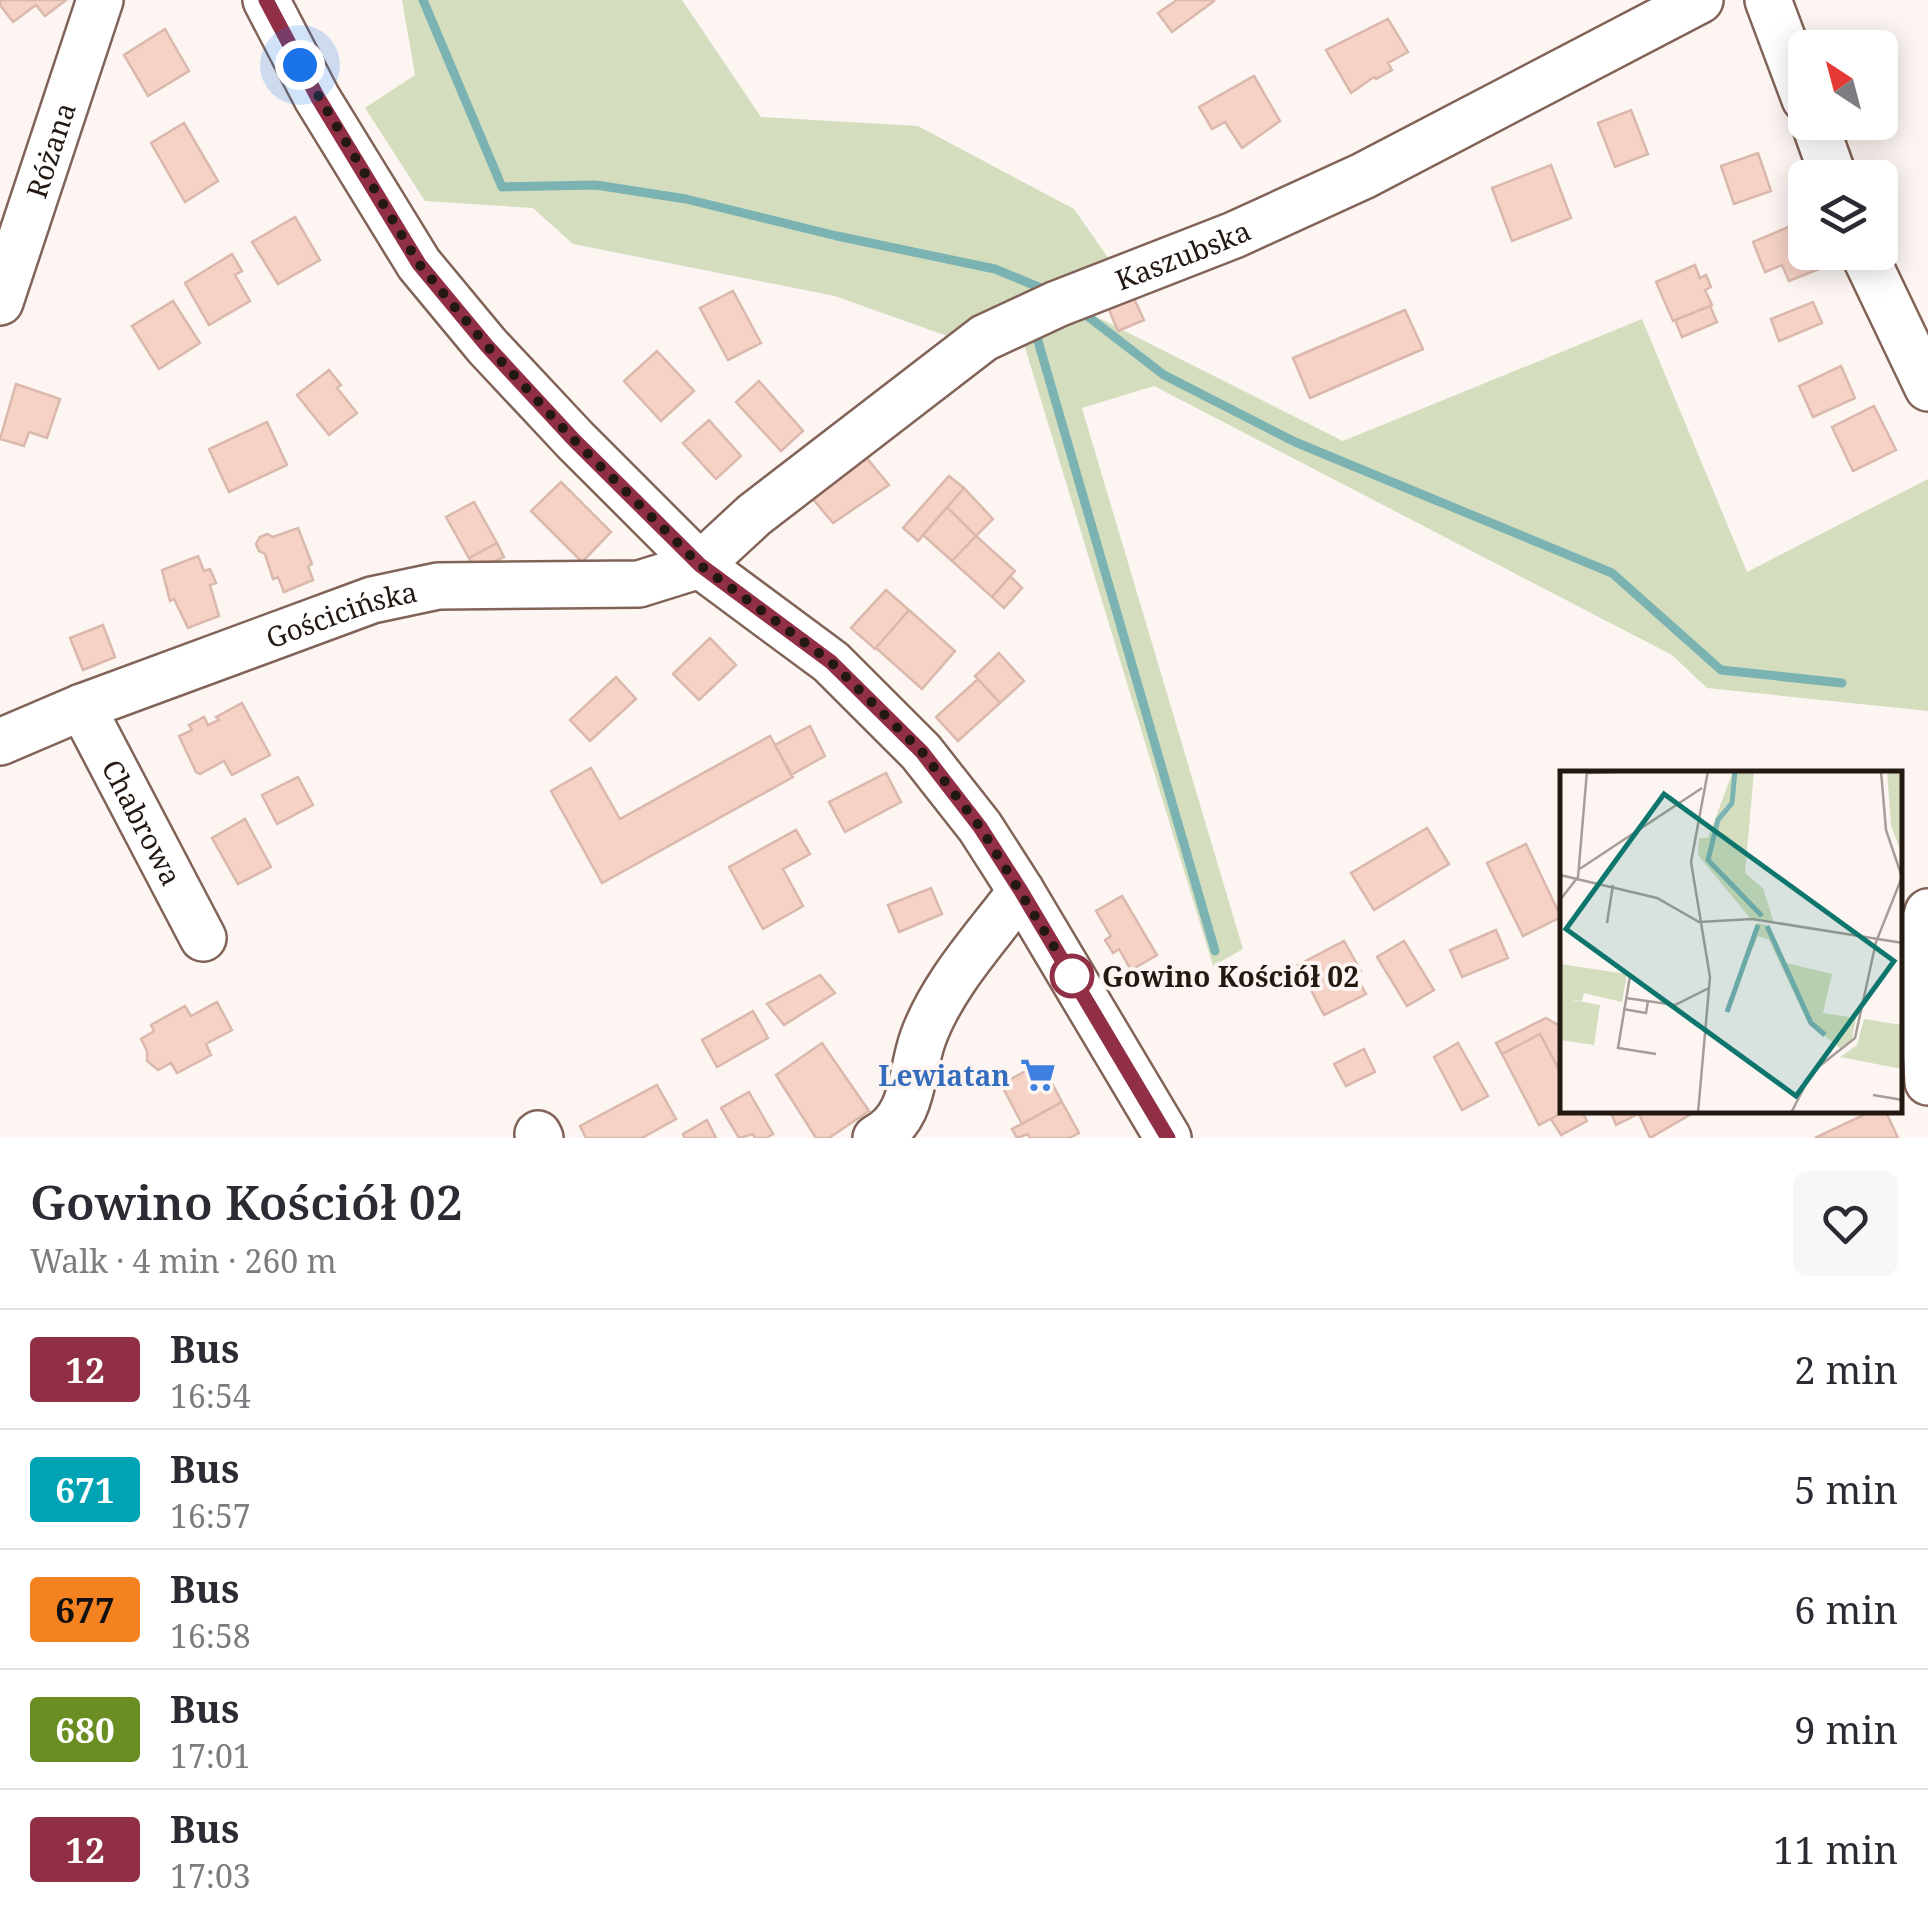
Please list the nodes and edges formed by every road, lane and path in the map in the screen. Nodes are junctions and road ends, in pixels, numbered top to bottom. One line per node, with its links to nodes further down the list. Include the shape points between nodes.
1 (100, 0): 7 (street, Różana)
2 (266, 0): 9 (street, via 419,264 574,440)
3 (1700, 0): 9 (street, Kaszubska, via 1363,176 984,338 754,515)
4 (1768, 0): 5 (street)
5 (1788, 54)
6 (1872, 270): 8 (street)
7 (0, 302)
8 (1928, 388)
9 (700, 565): 10 (street, Gościcińska, via 638,584 438,586 372,600); 12 (street, via 831,662 922,752)
10 (82, 707): 11 (street, Gościcińska); 14 (street, Chabrowa)
11 (0, 742)
12 (1021, 891): 16 (street, via 942,996 922,1039 907,1104 899,1121); 17 (street)
13 (1928, 912): 15 (street, via 1920,938)
14 (203, 938)
15 (1928, 1082)
16 (876, 1138)
17 (1168, 1138)

